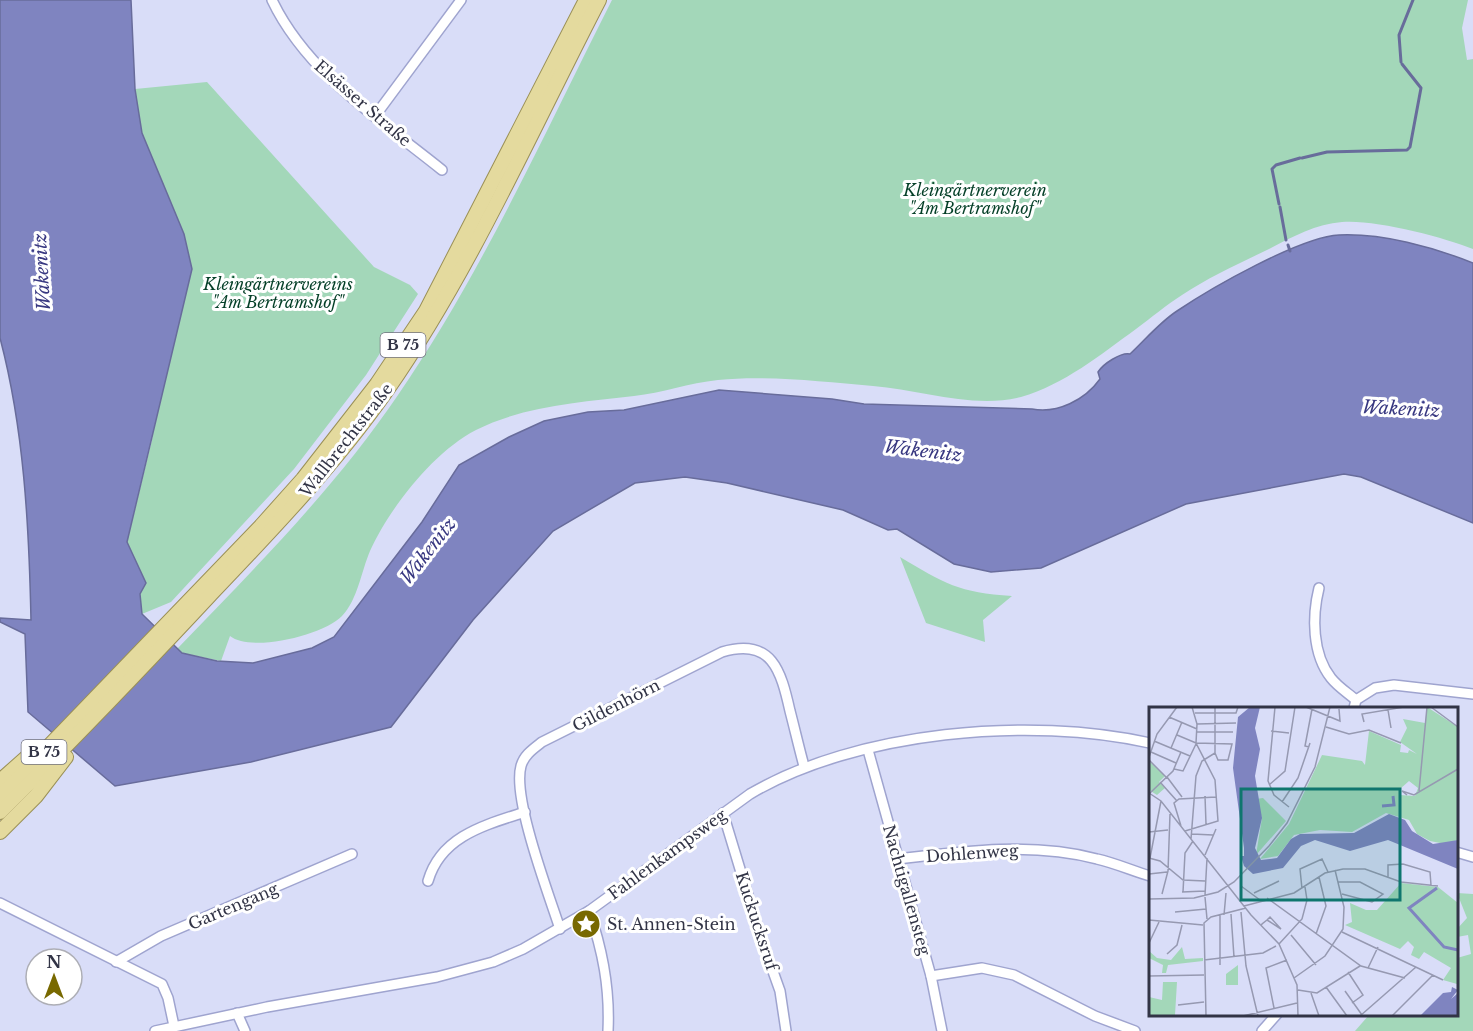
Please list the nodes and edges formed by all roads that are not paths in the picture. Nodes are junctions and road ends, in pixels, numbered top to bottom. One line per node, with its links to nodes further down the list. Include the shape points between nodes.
1 (272, 0): 5 (street, Elsässer Straße, via 309,55)
2 (461, 0): 5 (street)
3 (586, 0): 7 (main road, Wallbrechtstraße / B 75, via 426,311 335,439)
4 (599, 0): 7 (main road, Wallbrechtstraße / B 75, via 435,316 357,429 269,533)
5 (375, 116): 6 (street, Elsässer Straße)
6 (442, 170)
7 (219, 577): 11 (main road, Wallbrechtstraße / B 75)
8 (1319, 588): 10 (street, via 1314,608 1321,658 1331,679)
9 (1473, 694): 10 (street, via 1394,685 1375,688)
10 (1355, 704)
11 (92, 711): 15 (main road); 16 (main road, Wallbrechtstraße / B 75); 17 (main road, Wallbrechtstraße / B 75); 20 (main road, via 36,796)
12 (1149, 743): 13 (street, Fahlenkampsweg, via 1095,732 1022,730 944,736)
13 (868, 750): 14 (street, Fahlenkampsweg); 24 (street, Nachtigallensteg)
14 (804, 766): 18 (street, Gildenhörn, via 779,671 767,656 748,648 734,648 694,664 528,752 521,765 519,783); 19 (street, Fahlenkampsweg, via 777,778)
15 (0, 781)
16 (0, 797)
17 (0, 812)
18 (525, 812): 26 (street, via 457,839 433,866); 29 (street, Gildenhörn)
19 (723, 813): 28 (street, Fahlenkampsweg); 38 (street, Kuckucksruf, via 780,991)
20 (0, 832)
21 (1458, 853): 23 (street)
22 (352, 854): 30 (street, Gartengang, via 161,936)
23 (1473, 857)
24 (898, 859): 25 (street, Dohlenweg, via 979,850 1037,850 1096,858); 31 (street, Nachtigallensteg)
25 (1149, 876)
26 (428, 881)
27 (0, 903): 30 (street)
28 (589, 911): 29 (street, Fahlenkampsweg); 37 (street, via 605,961)
29 (560, 929): 32 (street, Fahlenkampsweg, via 493,962 448,974)
30 (116, 962): 34 (street, via 162,984)
31 (931, 976): 39 (street, Nachtigallensteg); 40 (street, via 982,968 1014,975 1095,1016)
32 (237, 1013): 34 (street, Fahlenkampsweg); 36 (street)
33 (1275, 1016): 41 (street)
34 (174, 1026): 35 (street, Fahlenkampsweg)
35 (155, 1031)
36 (245, 1031)
37 (608, 1031)
38 (786, 1031)
39 (942, 1031)
40 (1135, 1031)
41 (1262, 1031)

